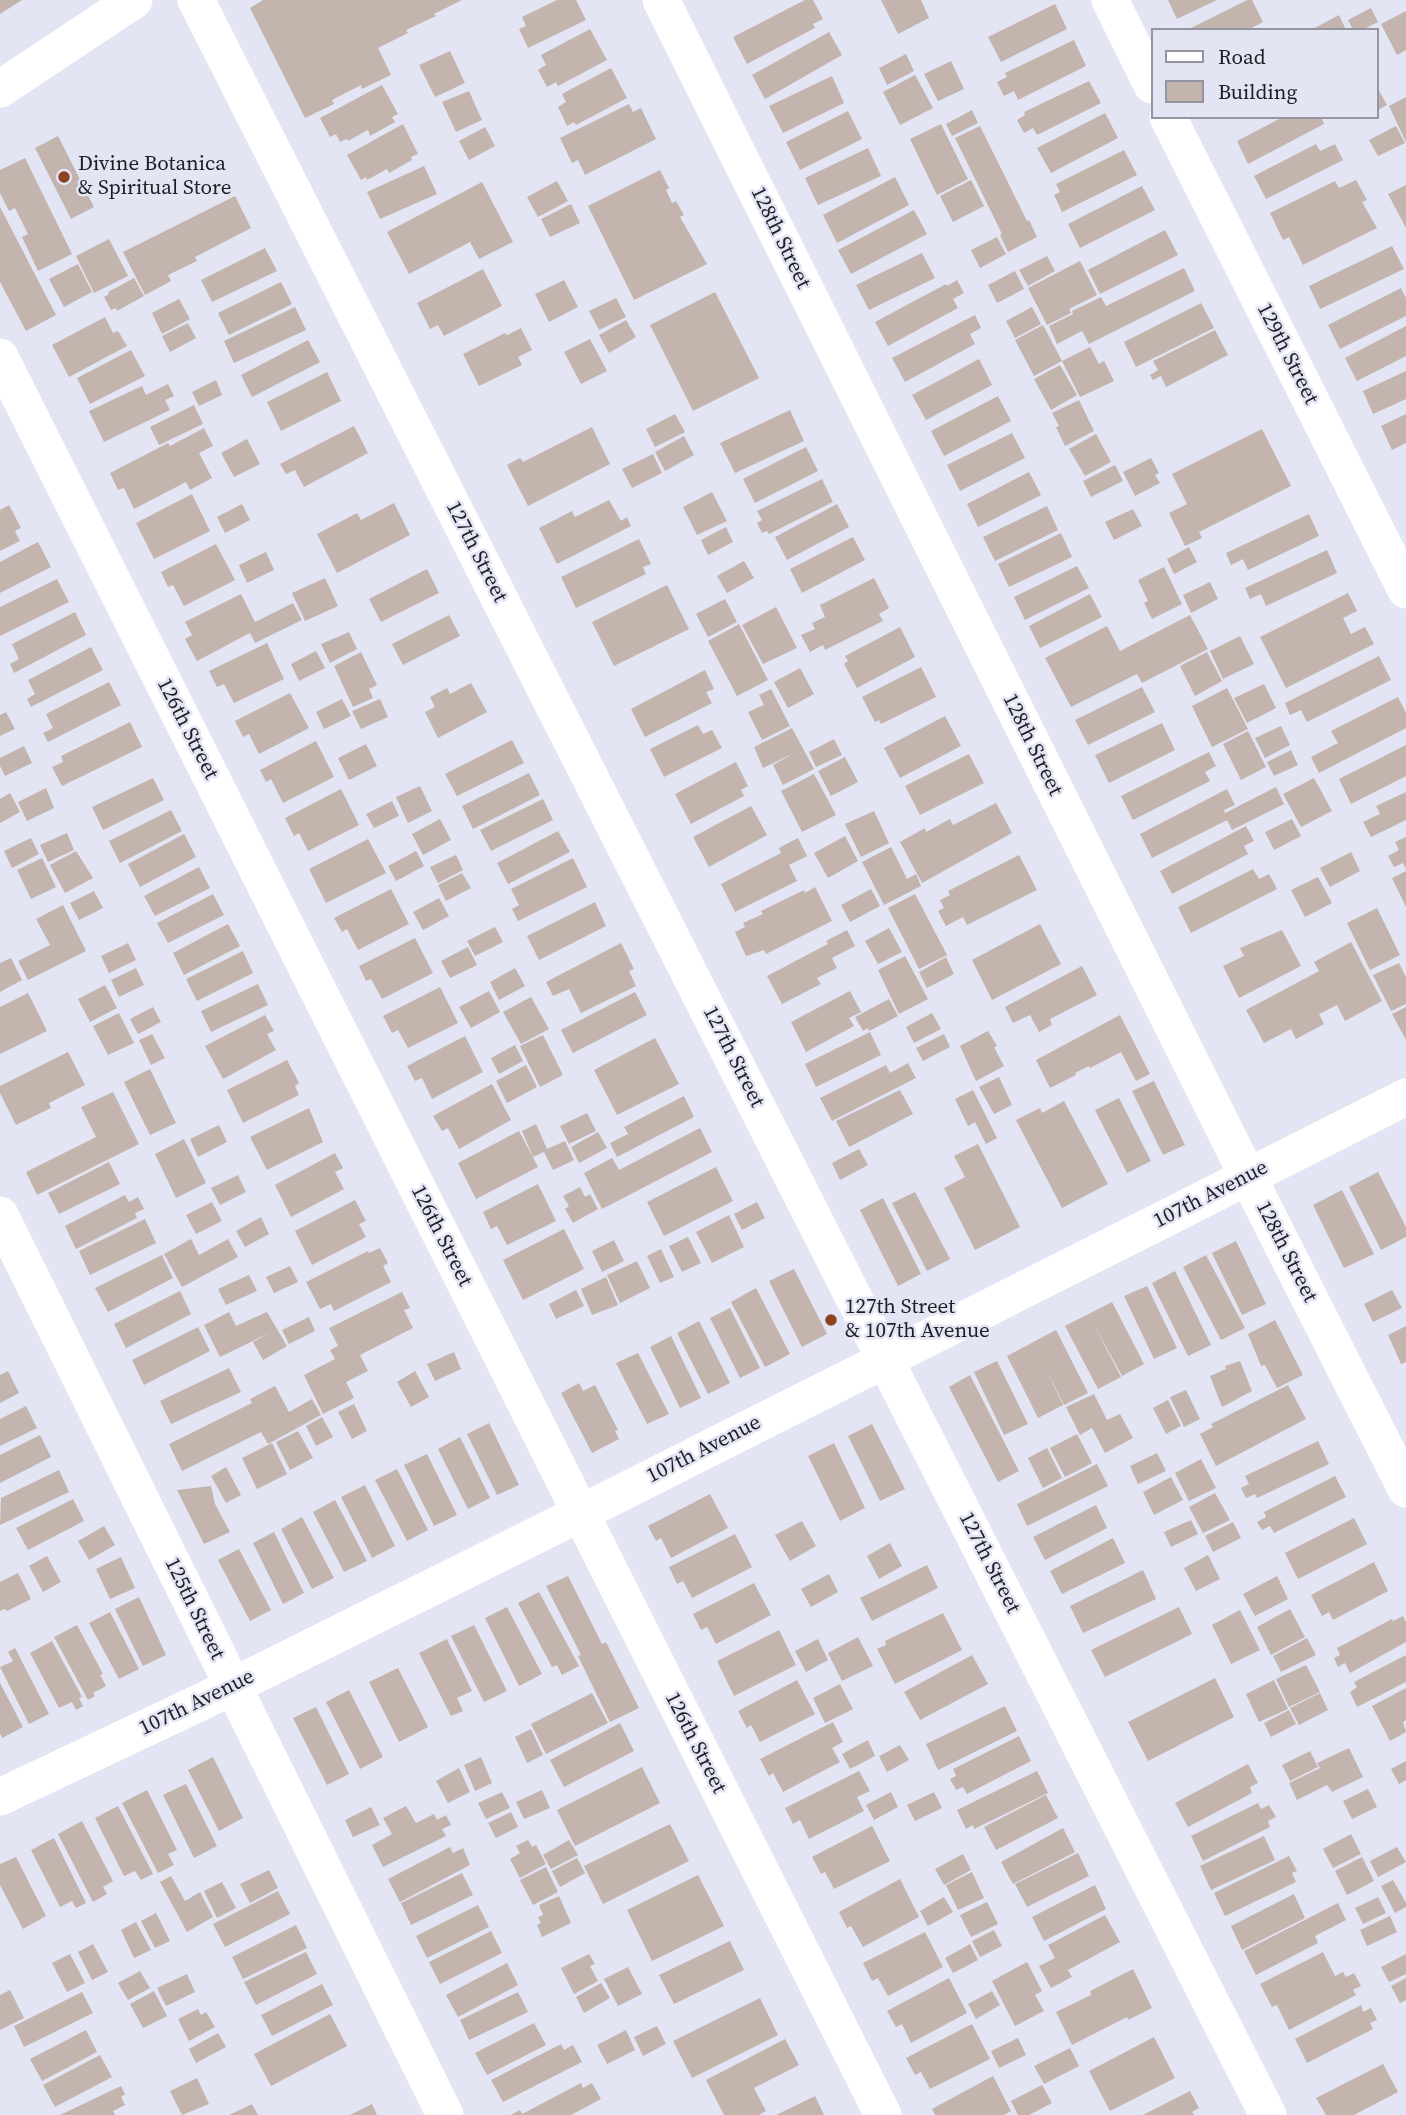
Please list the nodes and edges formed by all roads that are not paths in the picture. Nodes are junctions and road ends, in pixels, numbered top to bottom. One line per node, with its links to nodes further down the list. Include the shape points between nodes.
1 (134, 0): 6 (street)
2 (196, 0): 13 (street, 127th Street)
3 (661, 0): 11 (street, 128th Street)
4 (1110, 0): 5 (street)
5 (1150, 81)
6 (0, 89)
7 (1169, 119): 9 (street, 129th Street)
8 (0, 357): 15 (street, 126th Street)
9 (1406, 590)
10 (1406, 1097): 11 (street, 107th Avenue)
11 (1248, 1177): 13 (street, 107th Avenue); 14 (street, 128th Street)
12 (0, 1216): 16 (street, 125th Street)
13 (886, 1358): 15 (street, 107th Avenue); 20 (street, 127th Street)
14 (1406, 1489)
15 (579, 1514): 16 (street, 107th Avenue); 19 (street, 126th Street)
16 (233, 1686): 17 (street, 107th Avenue); 18 (street, 125th Street)
17 (0, 1797)
18 (445, 2115)
19 (883, 2115)
20 (1268, 2115)

